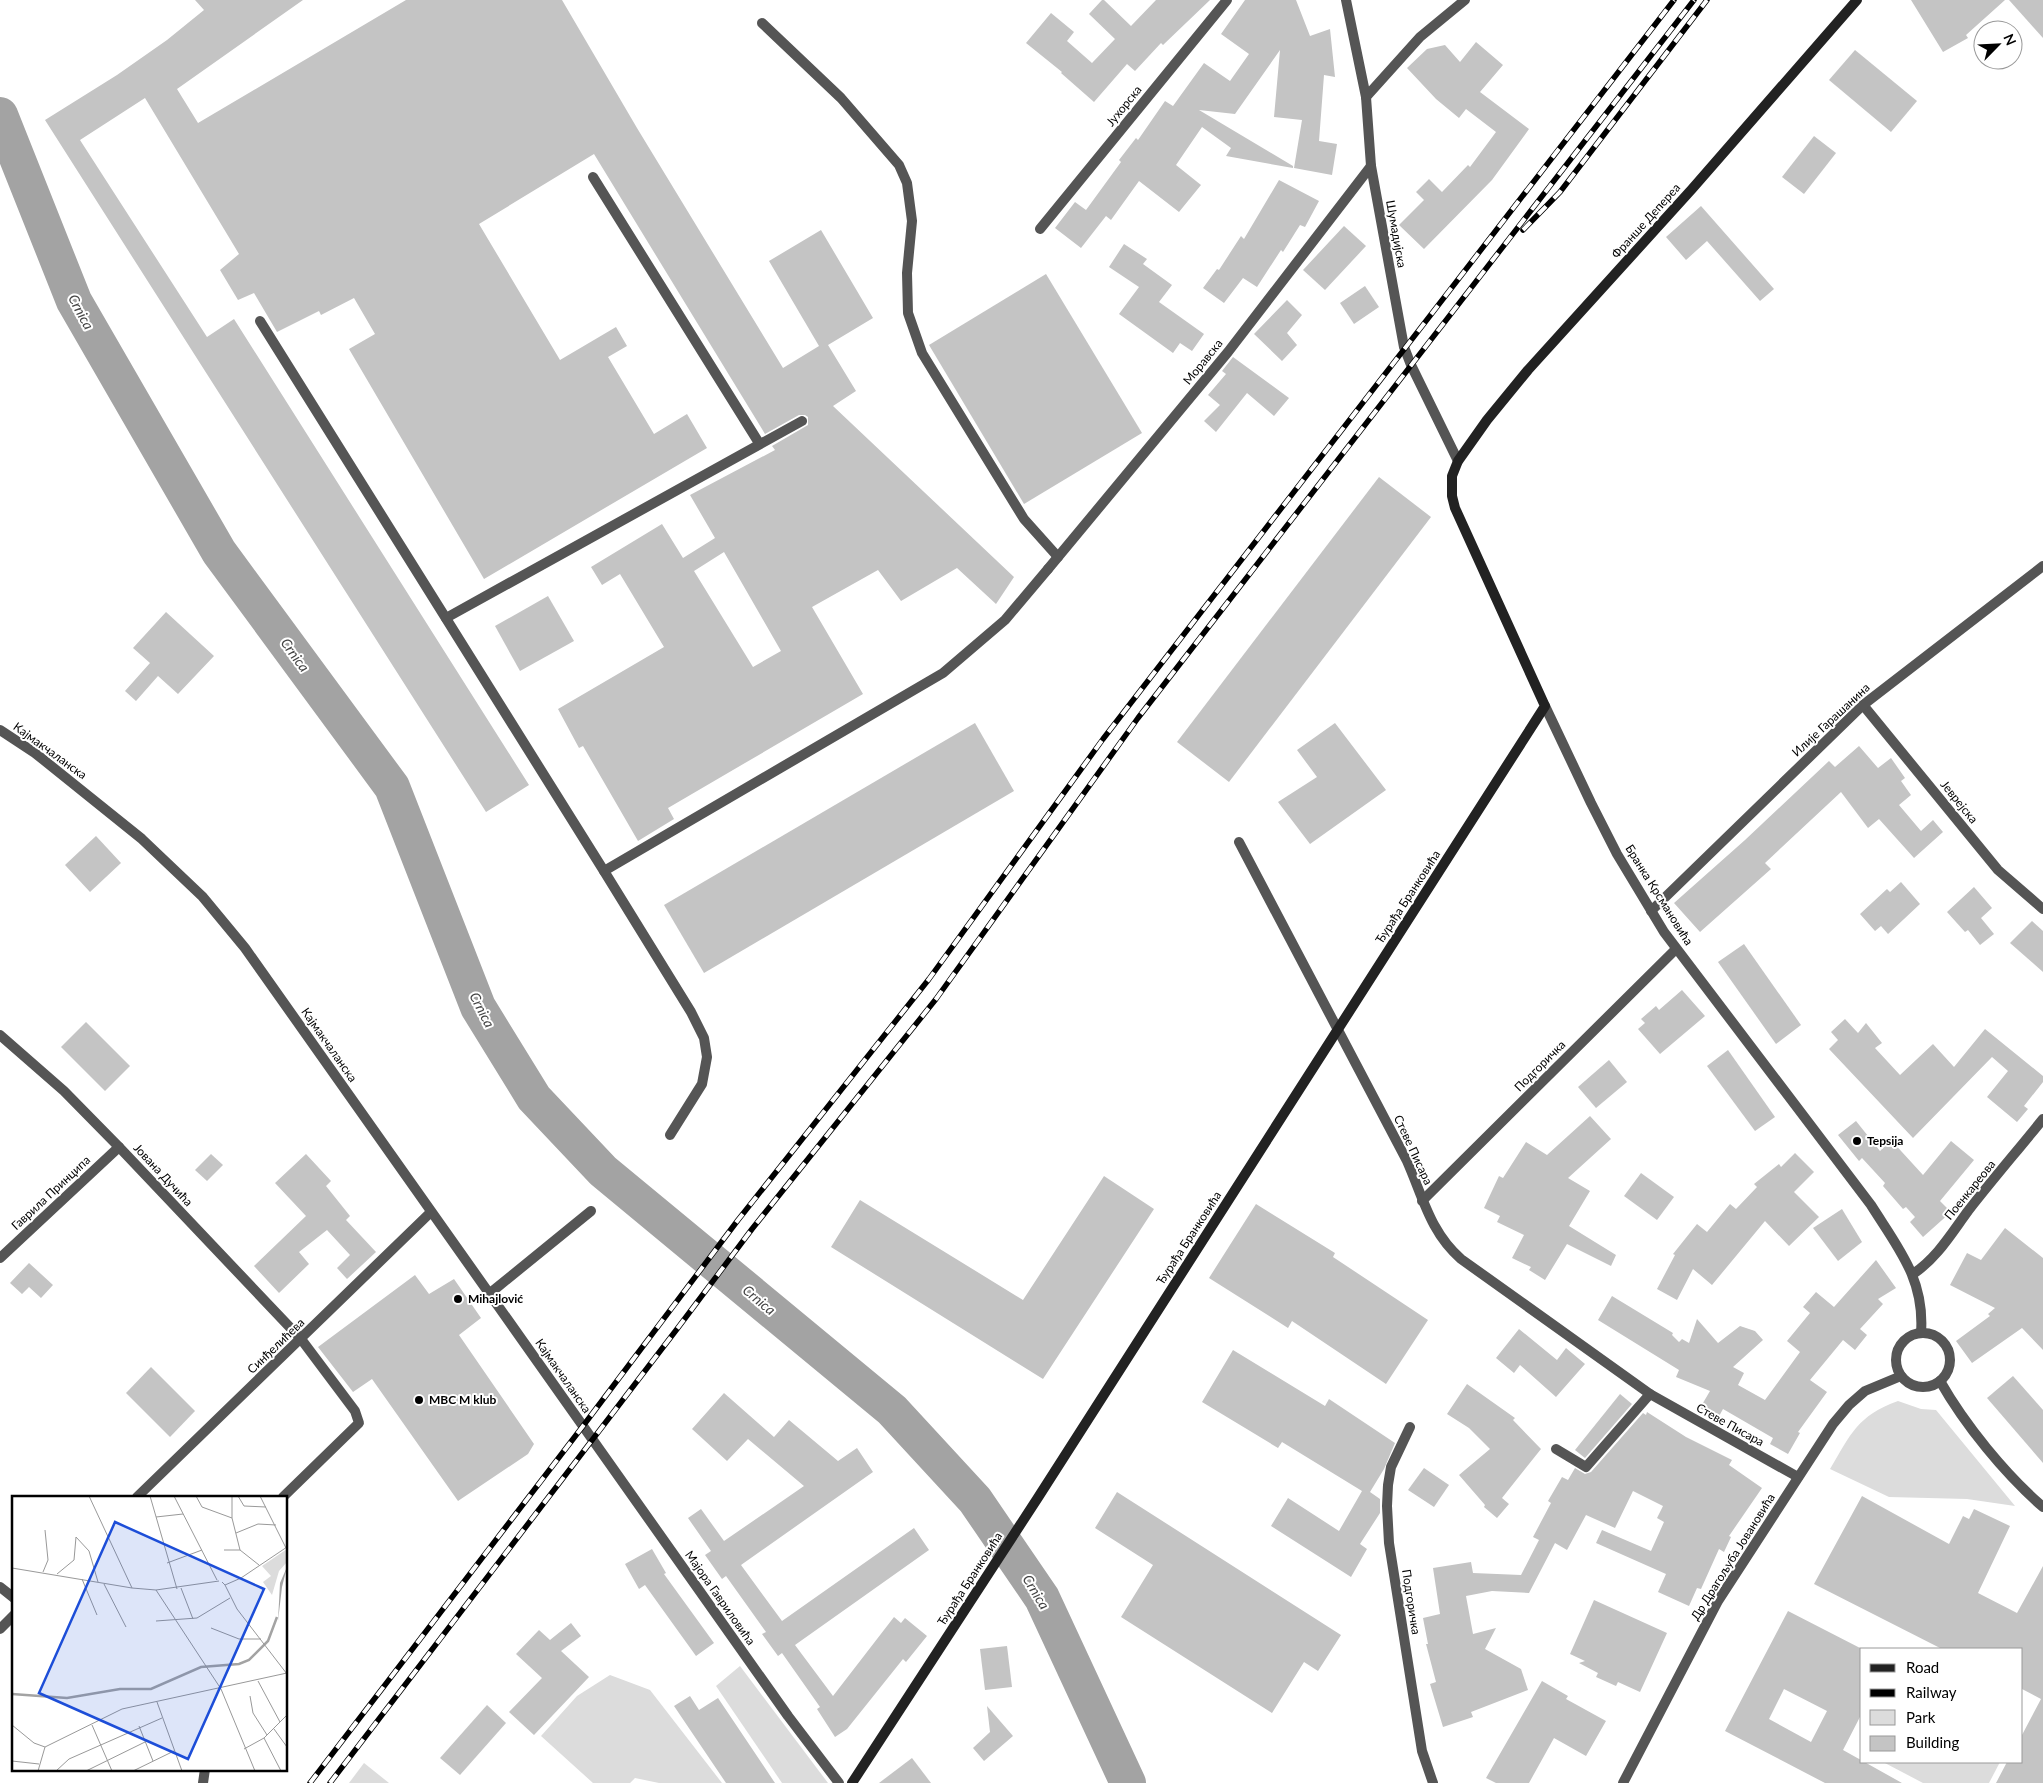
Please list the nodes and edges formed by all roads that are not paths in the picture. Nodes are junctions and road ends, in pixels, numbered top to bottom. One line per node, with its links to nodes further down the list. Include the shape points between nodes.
1 (1227, 0): 9 (street, Јухорска)
2 (1346, 0): 6 (street, Шумадијска)
3 (1465, 0): 6 (street, via 1420,37)
4 (1857, 0): 13 (main road, Франше Депереа, via 1528,370)
5 (762, 23): 14 (street, via 841,98 899,165 907,182 912,221 906,274 908,313 922,352 1024,519)
6 (1366, 97): 7 (street, Шумадијска)
7 (1371, 166): 13 (street, Шумадијска, via 1404,348); 14 (street, Моравска, via 1234,344)
8 (593, 177): 12 (street)
9 (1040, 229)
10 (260, 321): 16 (street)
11 (802, 421): 12 (street)
12 (759, 443): 16 (street)
13 (1458, 461): 18 (main road, Бранка Крсмановића, via 1452,476 1455,508)
14 (1058, 557): 21 (street, Моравска, via 1005,620 943,673)
15 (2043, 566): 17 (street, Илије Гарашанина)
16 (446, 618): 21 (street)
17 (1863, 705): 22 (street, Јеврејска, via 1998,870); 23 (street, Илије Гарашанина)
18 (1545, 706): 23 (street, Бранка Крсмановића, via 1591,803); 25 (main road, Ђурађа Бранковића)
19 (0, 730): 32 (street, Кајмакчаланска, via 109,811 202,896 250,956)
20 (1239, 842): 25 (street, Стеве Писара)
21 (604, 871): 28 (street, via 704,1038 707,1057 702,1084)
22 (2043, 909)
23 (1651, 911): 24 (street, Бранка Крсмановића)
24 (1676, 949): 30 (street, Подгоричка); 34 (street, Бранка Крсмановића, via 1871,1205)
25 (1338, 1030): 30 (street, Стеве Писара, via 1407,1161); 55 (main road, Ђурађа Бранковића)
26 (0, 1035): 29 (street, Јована Дучића, via 64,1091)
27 (2043, 1119): 34 (street, Поенкареова, via 1936,1254)
28 (670, 1135)
29 (119, 1147): 33 (street, Гаврила Принципа); 37 (street, Јована Дучића)
30 (1422, 1202): 40 (street, Стеве Писара, via 1447,1247 1461,1259)
31 (591, 1211): 35 (street)
32 (431, 1212): 35 (street, Кајмакчаланска); 37 (street, Синђелићева)
33 (0, 1258)
34 (1913, 1274): 36 (street, Бранка Крсмановића, via 1920,1298)
35 (489, 1294): 41 (street, Кајмакчаланска)
36 (1921, 1333): 38 (street, via 1908,1338 1899,1348 1896,1362); 39 (street, via 1938,1337 1947,1347 1950,1361)
37 (301, 1338): 45 (street, Синђелићева); 46 (street, Јована Дучића, via 355,1411 359,1423)
38 (1901, 1376): 39 (street, via 1912,1385 1920,1386 1934,1385); 44 (street, Др Драгољуба Јовановића, via 1865,1392 1849,1405)
39 (1940, 1380): 47 (street, via 1969,1425 2004,1468)
40 (1650, 1394): 43 (street, via 1586,1467); 44 (street, Стеве Писара)
41 (583, 1426): 54 (street, Мајора Гавриловића)
42 (1410, 1427): 56 (street, Подгоричка, via 1389,1476 1389,1543 1422,1751)
43 (1556, 1449)
44 (1798, 1477): 57 (street, Др Драгољуба Јовановића, via 1718,1601)
45 (138, 1496)
46 (284, 1496)
47 (2043, 1507)
48 (0, 1587): 49 (street)
49 (12, 1596)
50 (12, 1617): 51 (street)
51 (0, 1629)
52 (205, 1770): 53 (street)
53 (203, 1783)
54 (839, 1783)
55 (852, 1783)
56 (1433, 1783)
57 (1623, 1783)

